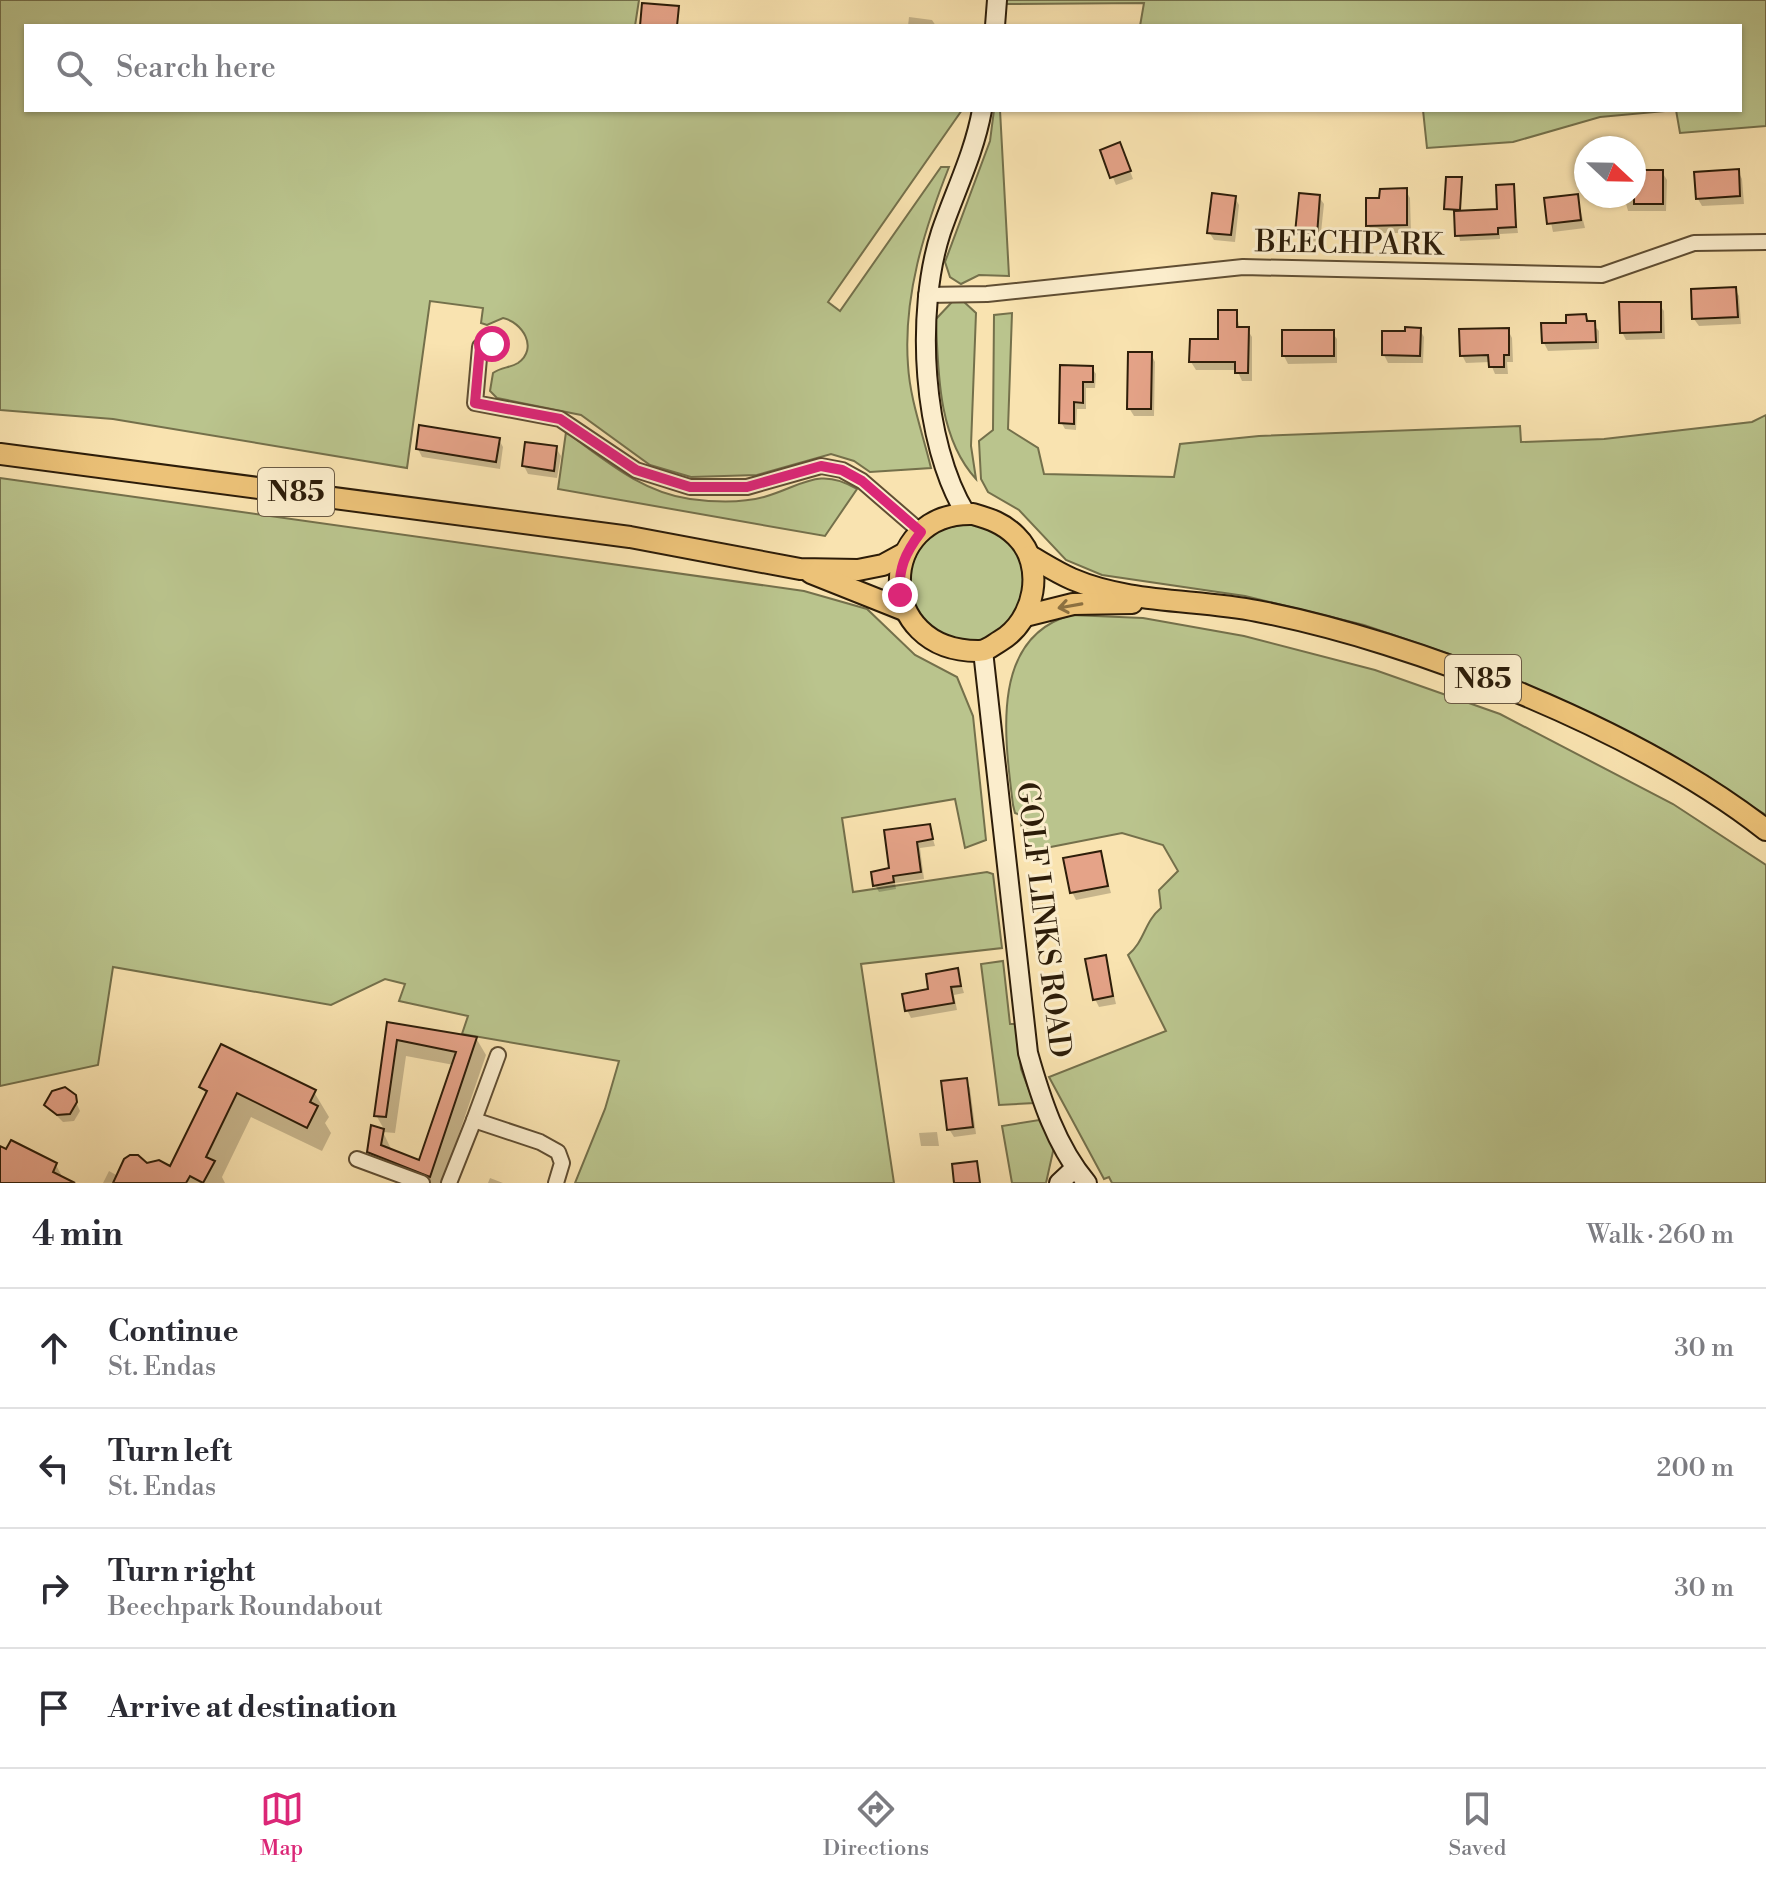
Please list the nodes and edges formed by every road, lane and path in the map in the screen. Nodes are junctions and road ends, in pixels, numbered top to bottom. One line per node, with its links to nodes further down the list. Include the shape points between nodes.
1 (997, 0): 2 (main road)
2 (995, 24)
3 (981, 112): 5 (main road)
4 (1766, 242): 5 (street, BEECHPARK, via 1694,243 1602,275 1243,267 987,294)
5 (926, 295): 8 (main road, via 924,343 934,422 954,494)
6 (492, 344): 9 (street, via 480,347 475,403 560,419 636,470 690,487 747,487 821,466 842,470)
7 (0, 454): 12 (main road, N85, via 548,525)
8 (966, 514): 9 (main road, via 943,518); 11 (main road, N85, via 996,520 1018,537)
9 (921, 532): 10 (main road)
10 (905, 553): 12 (main road, N85, via 858,570); 14 (main road, via 898,577)
11 (1030, 556): 13 (main road, N85, via 1074,580); 15 (main road, via 1035,584)
12 (800, 569): 14 (main road, N85)
13 (1172, 601): 15 (main road, N85, one-way to 15, via 1073,604); 17 (main road, N85, via 1256,611 1352,634 1479,677 1613,737 1735,806)
14 (904, 610): 16 (main road, N85, via 925,636 954,649)
15 (1025, 616): 16 (main road, N85, via 1007,637)
16 (983, 651): 21 (main road, GOLF LINKS ROAD, via 1028,1053 1043,1104)
17 (1766, 830)
18 (498, 1055): 19 (street)
19 (474, 1120): 23 (street); 24 (street, via 558,1152 562,1163)
20 (357, 1159): 22 (street)
21 (1075, 1168): 25 (main road); 26 (main road, GOLF LINKS ROAD)
22 (422, 1183)
23 (449, 1183)
24 (556, 1183)
25 (1059, 1183)
26 (1087, 1183)

